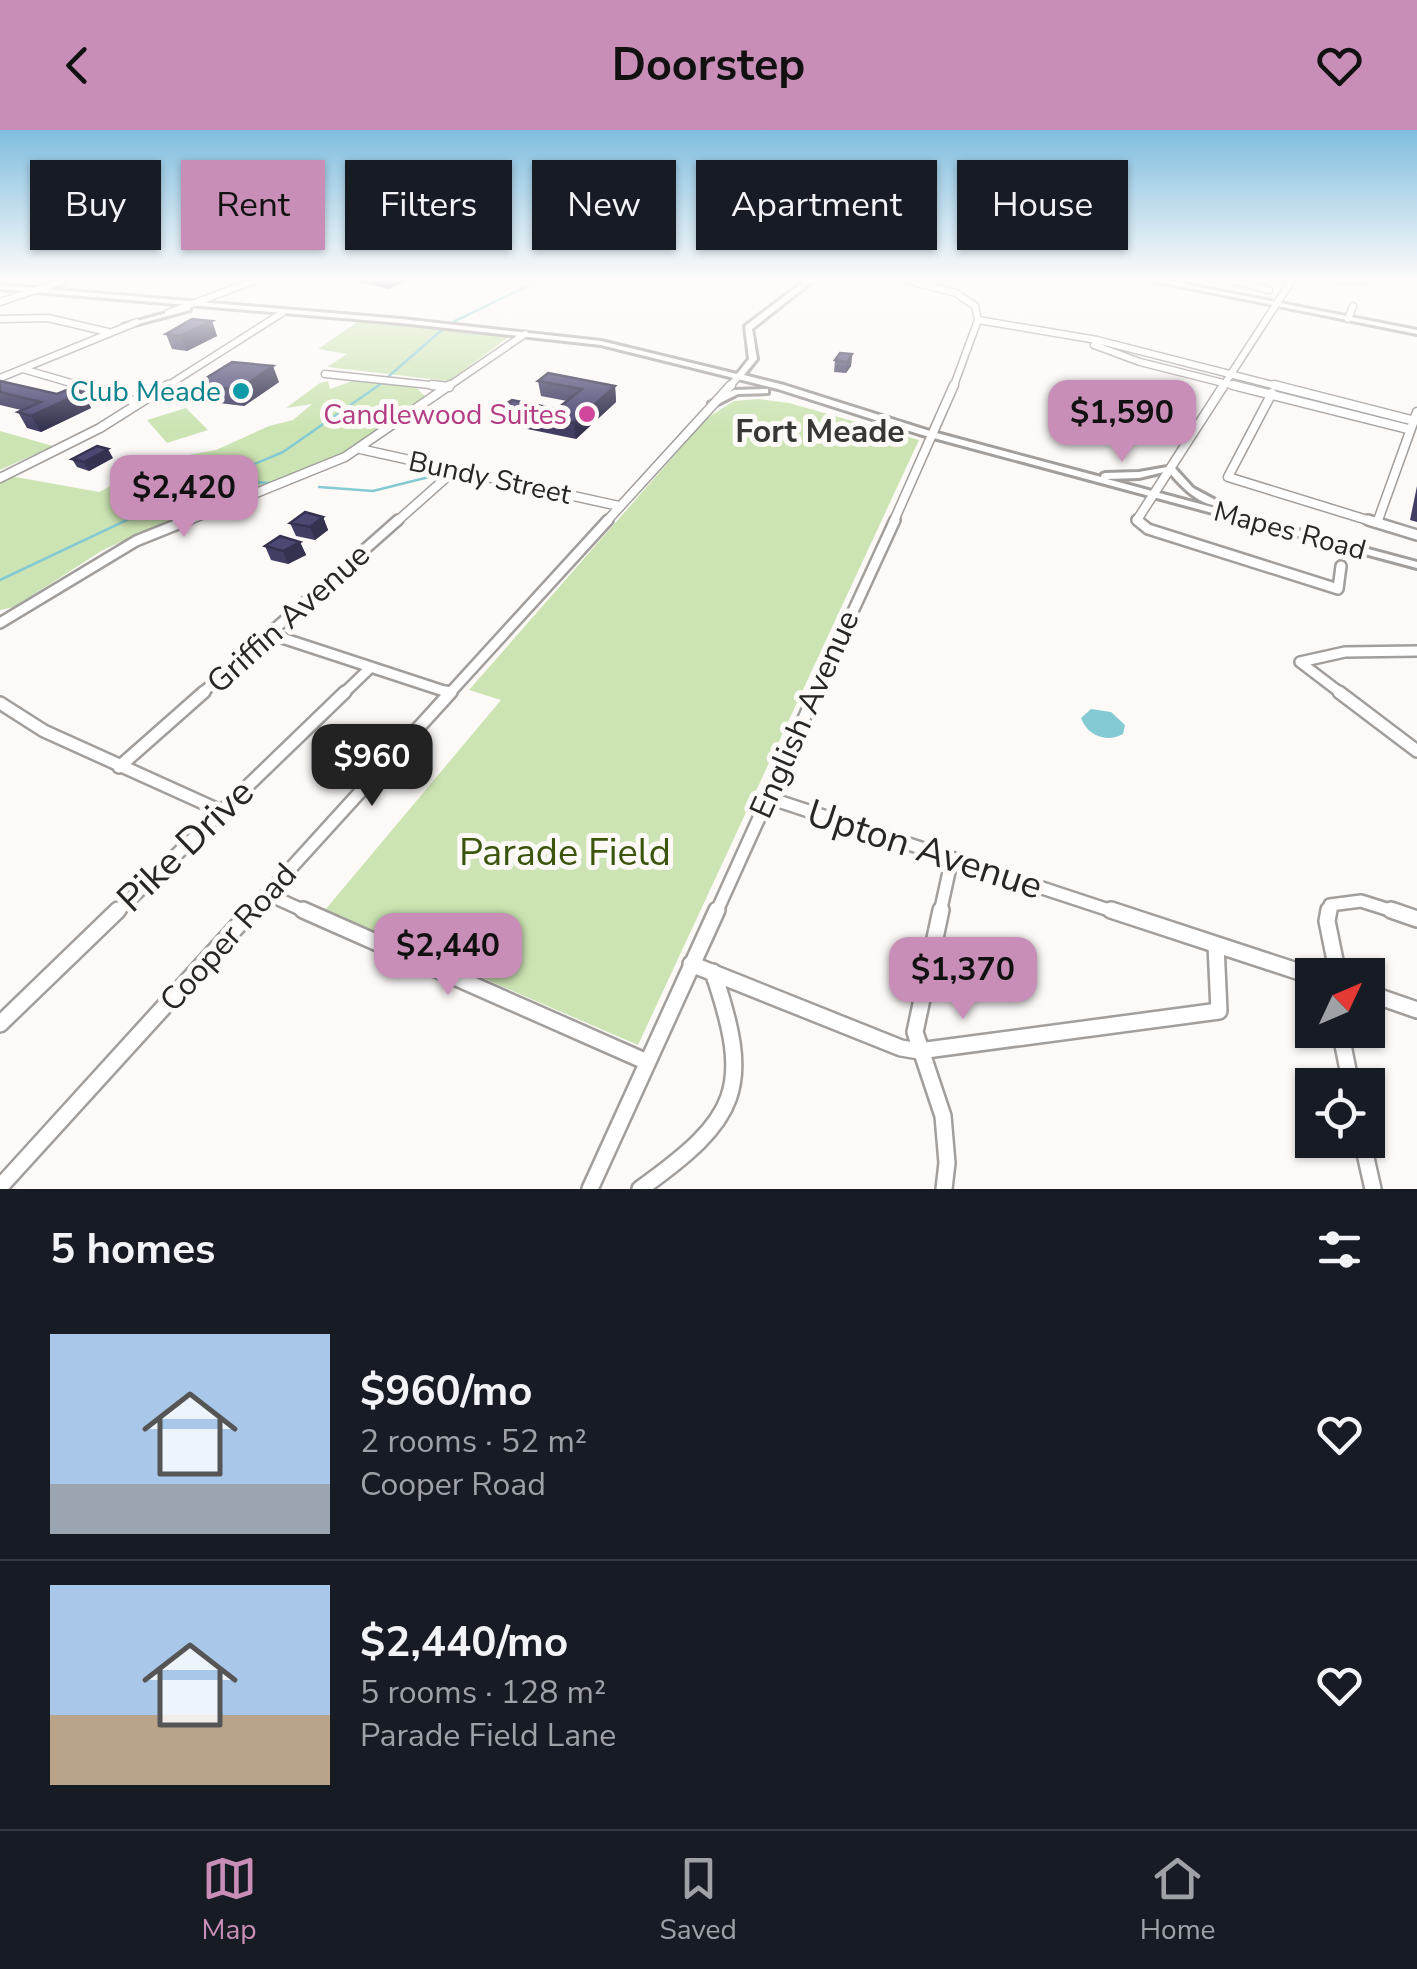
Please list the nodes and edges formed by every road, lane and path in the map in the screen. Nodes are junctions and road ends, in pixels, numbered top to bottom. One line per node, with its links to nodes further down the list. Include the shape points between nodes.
1 (98, 329): 9 (street)
2 (116, 329): 9 (street)
3 (256, 329): 26 (street)
4 (472, 329): 10 (street, Mapes Road)
5 (750, 329): 13 (street)
6 (974, 329): 28 (street, English Avenue)
7 (1037, 329): 12 (street)
8 (1258, 329): 21 (street)
9 (109, 332): 17 (street)
10 (525, 334): 11 (street, Mapes Road); 22 (street)
11 (569, 340): 16 (street, Mapes Road); 20 (street, Mapes Road)
12 (1088, 340): 14 (street); 15 (street)
13 (752, 353): 16 (street, via 733,366); 20 (street)
14 (1140, 353): 15 (street); 21 (street)
15 (1129, 358): 21 (street)
16 (698, 365): 20 (street, Mapes Road)
17 (23, 369): 19 (street); 26 (street)
18 (325, 374): 22 (street)
19 (0, 378)
20 (736, 379): 23 (street, Mapes Road); 25 (street, Cooper Road); 28 (street, Mapes Road)
21 (1225, 379): 24 (street); 30 (street)
22 (449, 387): 29 (street)
23 (765, 391): 25 (street); 28 (street, Mapes Road)
24 (1273, 391): 27 (street); 37 (street, via 1228,478)
25 (714, 402): 35 (street, Cooper Road)
26 (140, 403): 33 (street)
27 (1412, 420): 37 (street)
28 (930, 434): 32 (street, Mapes Road); 49 (street, English Avenue)
29 (360, 449): 31 (street, Bundy Street); 41 (street, via 136,541)
30 (1170, 468): 32 (street, via 1138,476); 34 (street); 36 (street, via 1190,490)
31 (456, 469): 35 (street, Bundy Street); 42 (street, Griffin Avenue)
32 (1080, 474): 34 (street, Mapes Road)
33 (0, 478)
34 (1154, 494): 36 (street, Mapes Road); 40 (street, via 1137,520 1148,529 1338,589)
35 (619, 506): 45 (street, Cooper Road)
36 (1240, 517): 39 (street, Mapes Road)
37 (1378, 523): 38 (street)
38 (1417, 534)
39 (1417, 565)
40 (1340, 566)
41 (0, 623)
42 (270, 634): 44 (street); 48 (street, Griffin Avenue)
43 (1417, 651): 47 (street, via 1345,652 1300,662)
44 (371, 667): 45 (street); 50 (street, Pike Drive)
45 (450, 693): 52 (street, Cooper Road)
46 (0, 703): 48 (street)
47 (1417, 751)
48 (120, 767): 50 (street)
49 (766, 797): 51 (street, Upton Avenue); 56 (street, English Avenue)
50 (220, 811): 61 (street, Pike Drive)
51 (952, 858): 54 (street, Upton Avenue); 62 (street, via 915,1032)
52 (267, 894): 63 (street); 65 (street, Cooper Road)
53 (1417, 919): 55 (street, via 1338,900 1327,921)
54 (1216, 946): 57 (street, Upton Avenue); 62 (street, via 1219,1011)
55 (1335, 958)
56 (691, 964): 58 (street); 63 (street, English Avenue)
57 (1295, 971)
58 (713, 972): 62 (street); 67 (street, via 734,1039 735,1093 699,1146)
59 (1385, 1000): 60 (street)
60 (1417, 1010)
61 (2, 1019)
62 (920, 1051): 68 (street, via 943,1116)
63 (647, 1062): 66 (street, English Avenue)
64 (1366, 1158): 69 (street)
65 (0, 1187)
66 (590, 1189)
67 (640, 1189)
68 (944, 1189)
69 (1372, 1189)

